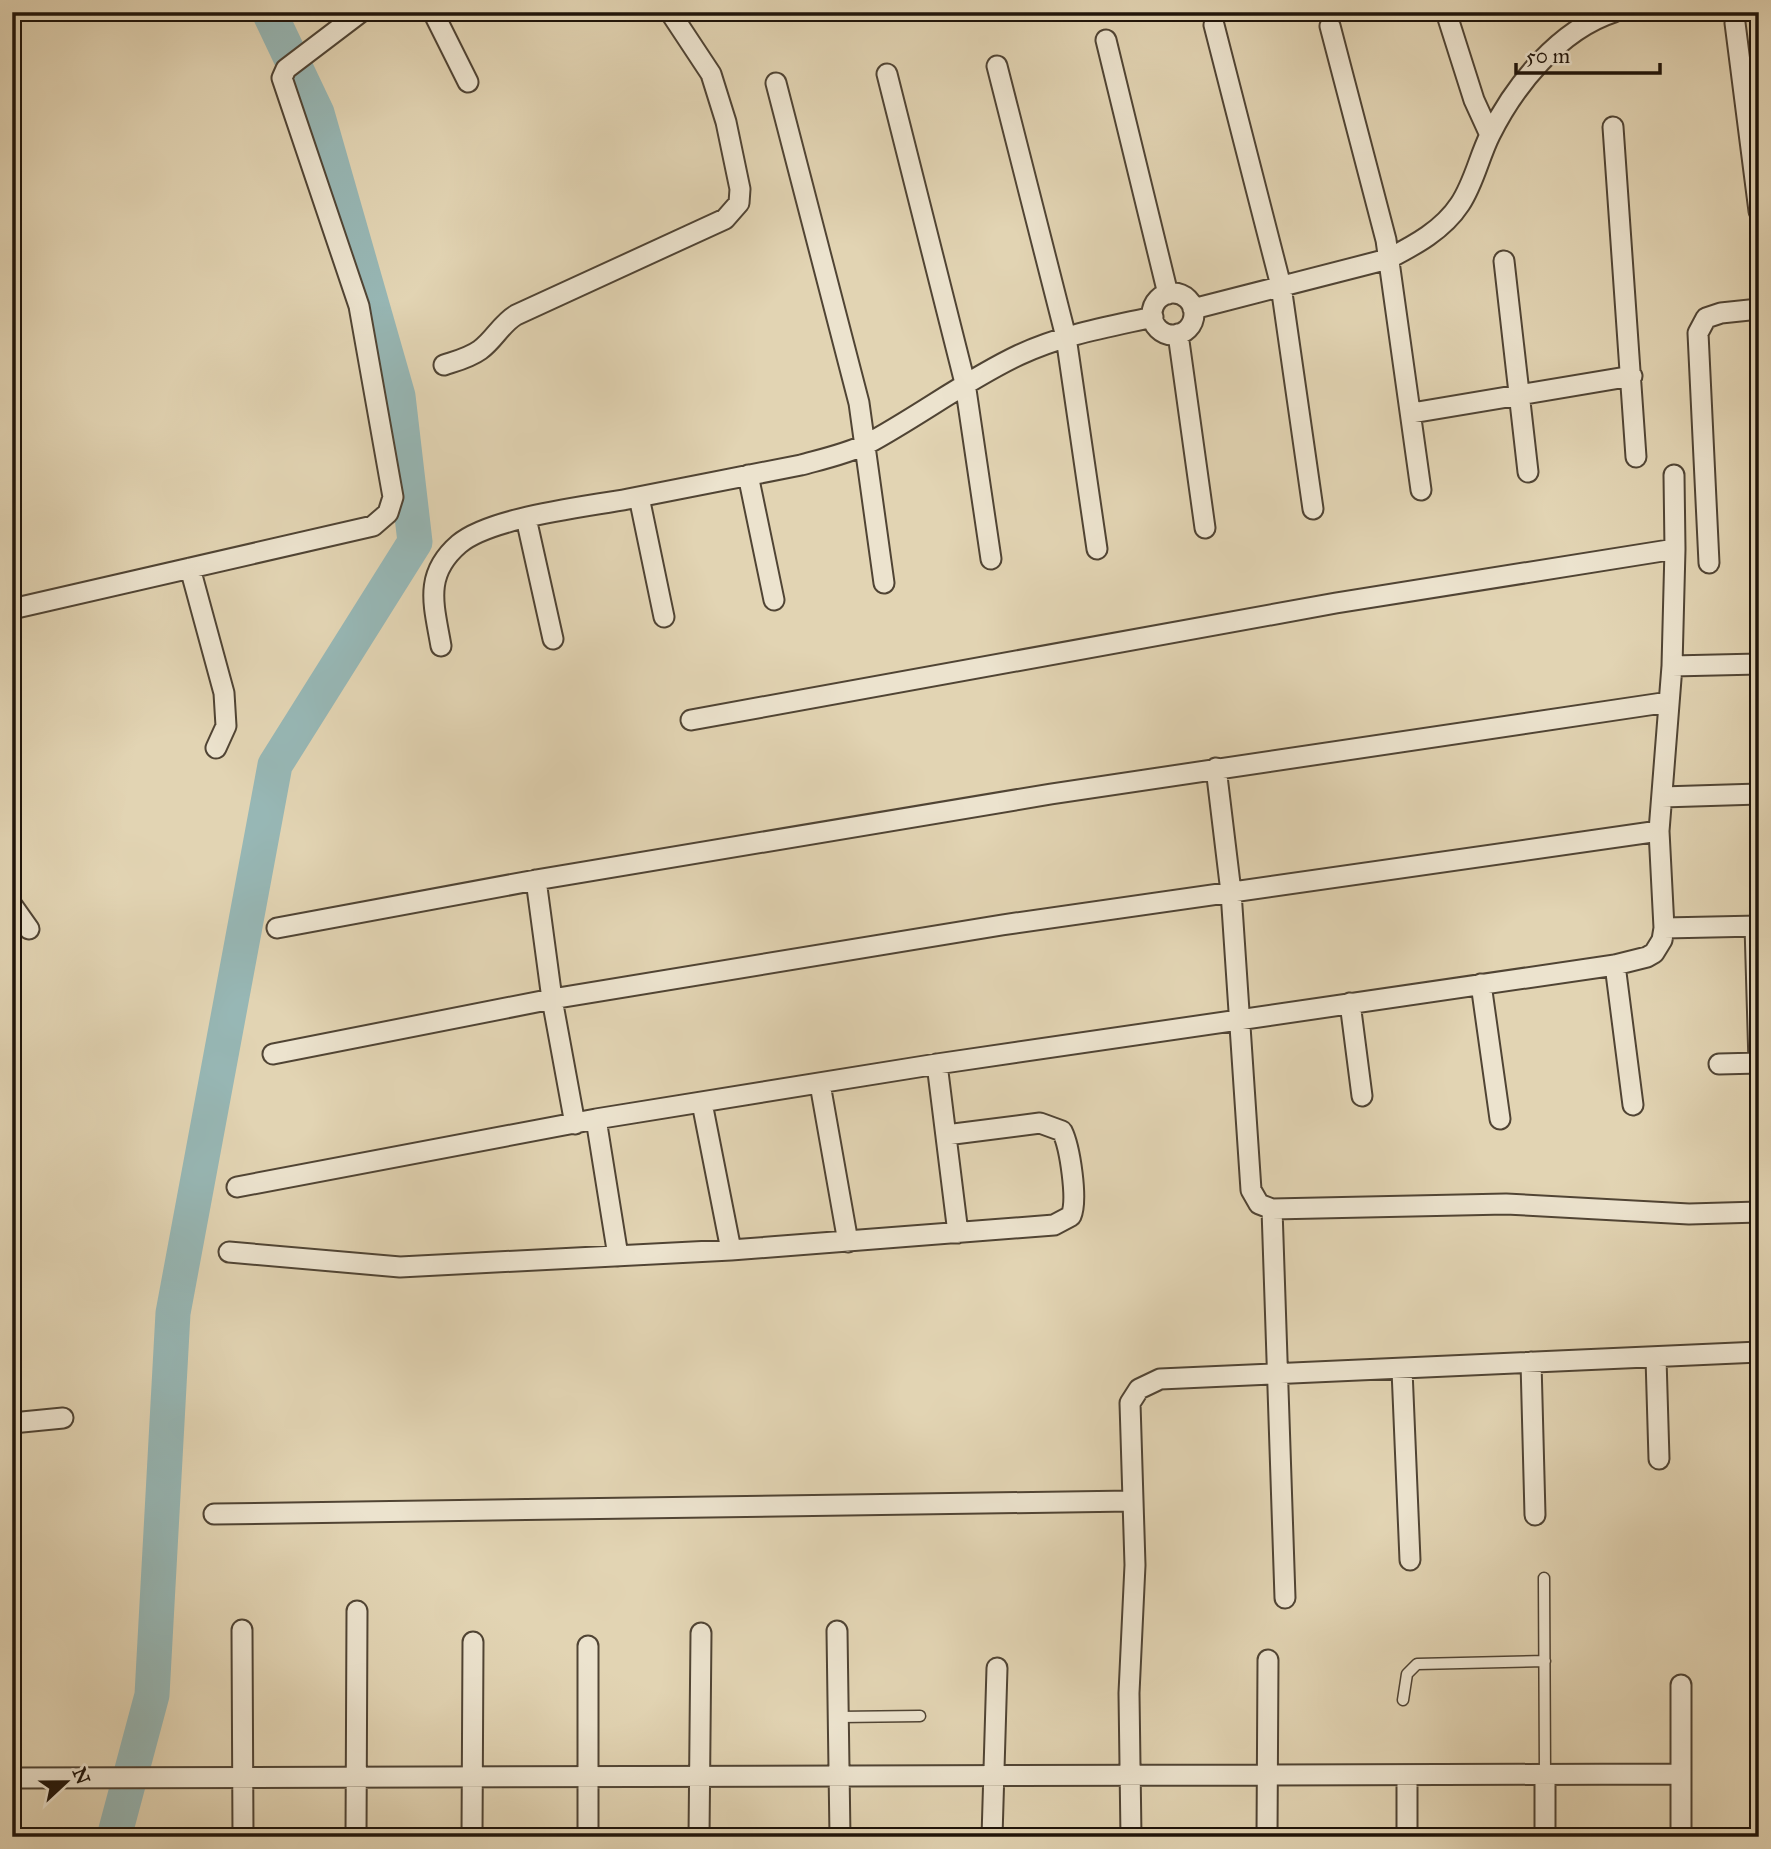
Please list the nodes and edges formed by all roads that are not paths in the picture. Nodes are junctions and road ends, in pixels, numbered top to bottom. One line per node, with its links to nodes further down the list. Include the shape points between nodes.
1 (361, 12): 45 (street, via 286,69 282,78 359,306 393,497 388,513 373,526)
2 (433, 12): 12 (street)
3 (670, 12): 26 (street, via 704,61 717,91 740,189 735,210 688,239 516,315 481,349)
4 (1446, 12): 15 (street)
5 (1614, 12): 15 (street, via 1546,56 1519,86)
6 (1735, 23): 16 (street)
7 (1214, 25): 19 (street)
8 (1329, 26): 17 (street)
9 (1106, 40): 20 (street)
10 (996, 66): 25 (street)
11 (887, 74): 28 (street)
12 (468, 82)
13 (776, 83): 31 (street, via 846,348)
14 (1613, 127): 27 (street)
15 (1490, 135): 17 (street, via 1460,205 1442,226)
16 (1759, 211)
17 (1388, 260): 19 (street); 30 (street)
18 (1504, 261): 29 (street)
19 (1281, 286): 21 (street); 38 (street)
20 (1168, 294): 21 (street, via 1184,296); 23 (street, via 1156,302)
21 (1193, 309): 24 (street, via 1191,325)
22 (1759, 309): 44 (street, via 1706,318 1698,333)
23 (1153, 317): 24 (street, via 1162,331); 25 (street)
24 (1178, 334): 40 (street)
25 (1066, 337): 28 (street); 41 (street)
26 (444, 365)
27 (1632, 376): 29 (street); 32 (street)
28 (965, 383): 31 (street); 43 (street)
29 (1521, 395): 30 (street); 33 (street)
30 (1412, 413): 36 (street)
31 (865, 444): 34 (street, via 821,460); 46 (street)
32 (1636, 457)
33 (1528, 472)
34 (748, 475): 37 (street); 47 (street)
35 (1674, 475): 42 (street)
36 (1421, 491)
37 (639, 497): 39 (street); 49 (street)
38 (1313, 509)
39 (526, 518): 50 (street); 51 (street, via 473,534 458,544 440,568 431,590)
40 (1205, 528)
41 (1097, 549)
42 (1675, 549): 53 (street); 55 (street, via 1336,603)
43 (991, 559)
44 (1709, 563)
45 (190, 568): 48 (street); 56 (street, via 224,693 226,726)
46 (884, 583)
47 (774, 600)
48 (12, 608)
49 (664, 617)
50 (552, 639)
51 (441, 646)
52 (1759, 664): 53 (street)
53 (1672, 666): 54 (street)
54 (1669, 702): 57 (street); 59 (street)
55 (691, 720)
56 (216, 748)
57 (1216, 768): 61 (street); 62 (street)
58 (1759, 794): 59 (street)
59 (1662, 797): 60 (street)
60 (1659, 831): 62 (street); 66 (street)
61 (536, 880): 65 (street); 70 (street)
62 (1231, 892): 70 (street); 72 (street)
63 (12, 905): 67 (street)
64 (1757, 926): 66 (street); 75 (street, via 1759,1063)
65 (277, 928)
66 (1664, 928): 68 (street, via 1654,953)
67 (29, 929)
68 (1615, 965): 69 (street); 79 (street)
69 (1481, 984): 71 (street); 81 (street)
70 (552, 999): 73 (street); 82 (street)
71 (1350, 1003): 72 (street); 77 (street)
72 (1241, 1019): 74 (street); 85 (street, via 1251,1190 1259,1204)
73 (273, 1054)
74 (937, 1064): 76 (street); 83 (street)
75 (1719, 1064)
76 (820, 1084): 78 (street); 88 (street)
77 (1362, 1096)
78 (702, 1103): 80 (street); 89 (street)
79 (1633, 1105)
80 (596, 1119): 82 (street); 91 (street)
81 (1500, 1119)
82 (575, 1124): 84 (street)
83 (946, 1135): 87 (street); 87 (street, via 1052,1126 1062,1131 1067,1142 1072,1178 1073,1211 1062,1222)
84 (237, 1187)
85 (1272, 1209): 86 (street, via 1456,1203 1689,1214); 96 (street)
86 (1759, 1212)
87 (958, 1233): 88 (street)
88 (848, 1242): 89 (street)
89 (731, 1250): 91 (street)
90 (229, 1252): 91 (street, via 400,1267)
91 (618, 1256)
92 (1759, 1352): 93 (street)
93 (1656, 1358): 94 (street); 99 (street)
94 (1531, 1362): 95 (street); 102 (street)
95 (1402, 1370): 96 (street); 103 (street)
96 (1276, 1372): 100 (street, via 1160,1379 1139,1389 1130,1403); 105 (street)
97 (63, 1418): 98 (street)
98 (12, 1423)
99 (1659, 1458)
100 (1131, 1501): 101 (street); 127 (street, via 1135,1565)
101 (214, 1514)
102 (1535, 1515)
103 (1410, 1560)
104 (1544, 1578): 113 (lane)
105 (1285, 1598)
106 (357, 1611): 129 (street)
107 (242, 1630): 123 (street)
108 (837, 1631): 118 (street)
109 (701, 1633): 131 (street)
110 (473, 1642): 130 (street)
111 (587, 1646): 124 (street)
112 (1268, 1660): 120 (street)
113 (1545, 1661): 116 (lane, via 1417,1664 1407,1674); 122 (lane)
114 (997, 1668): 126 (street)
115 (1681, 1685): 119 (street)
116 (1403, 1700)
117 (920, 1716): 118 (lane)
118 (839, 1717): 125 (street)
119 (1681, 1774): 122 (street); 143 (street)
120 (1267, 1775): 121 (street); 127 (street); 140 (street)
121 (1407, 1775): 122 (street); 141 (street)
122 (1545, 1775): 142 (street)
123 (244, 1777): 128 (street); 129 (street); 132 (street)
124 (588, 1777): 130 (street); 131 (street); 135 (street)
125 (839, 1777): 126 (street); 131 (street); 137 (street)
126 (992, 1777): 127 (street); 138 (street)
127 (1130, 1777): 139 (street)
128 (12, 1778)
129 (356, 1778): 130 (street); 133 (street)
130 (472, 1778): 134 (street)
131 (699, 1778): 136 (street)
132 (243, 1837)
133 (356, 1837)
134 (472, 1837)
135 (588, 1837)
136 (699, 1837)
137 (840, 1837)
138 (992, 1837)
139 (1131, 1837)
140 (1268, 1837)
141 (1407, 1837)
142 (1545, 1837)
143 (1681, 1837)

